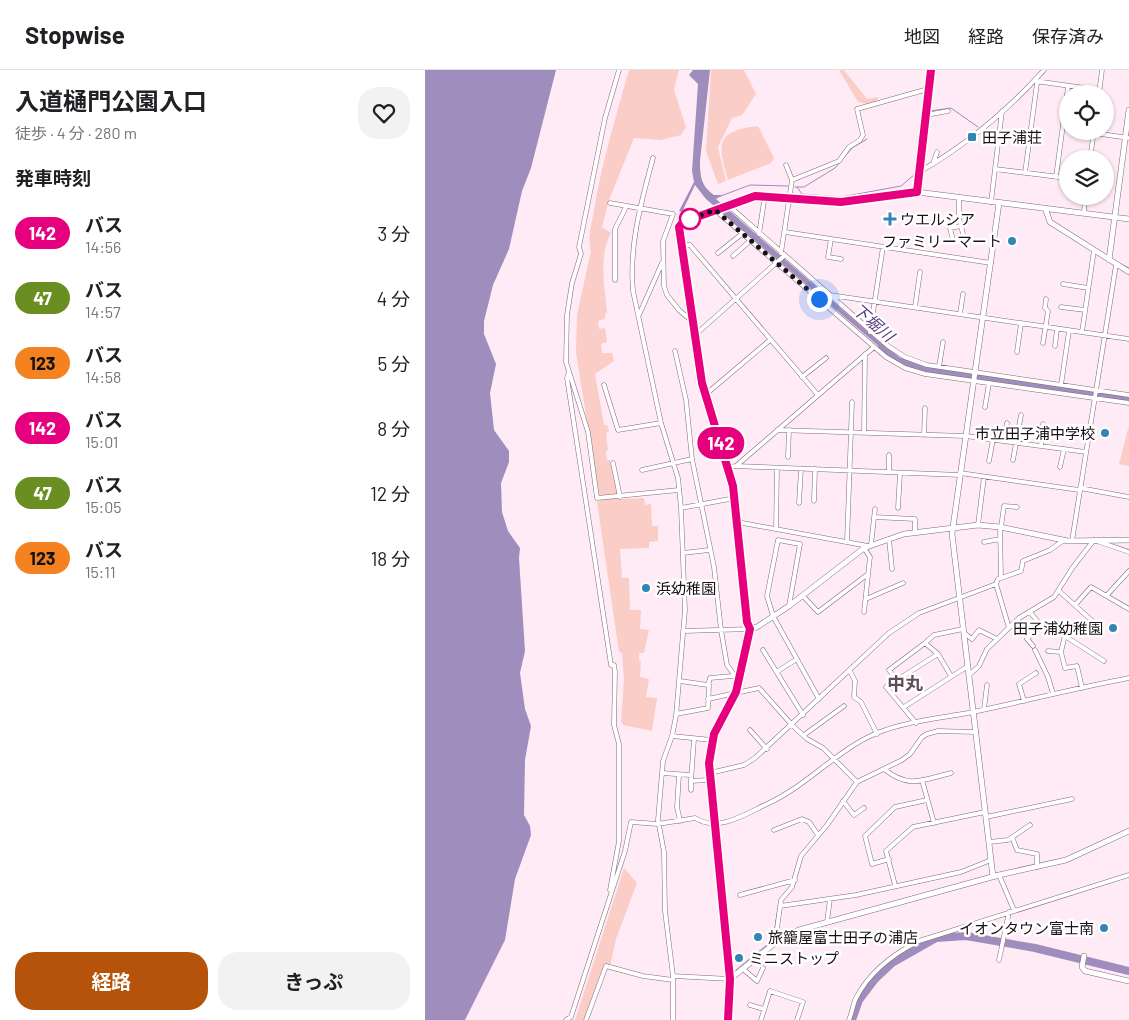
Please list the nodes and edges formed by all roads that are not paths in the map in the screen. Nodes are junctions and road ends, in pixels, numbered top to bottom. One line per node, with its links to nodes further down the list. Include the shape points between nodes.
1 (619, 70): 98 (street, via 602,133 579,247 579,266 568,307 565,343)
2 (931, 70): 8 (main road)
3 (1043, 70): 5 (street)
4 (1102, 70): 7 (street)
5 (1036, 82): 6 (street); 10 (street); 22 (street)
6 (1060, 85)
7 (1100, 85)
8 (928, 90): 12 (main road); 25 (street, via 857,109 863,135 861,140 849,147 839,161)
9 (1129, 110): 14 (street)
10 (1002, 111): 18 (street); 20 (street)
11 (948, 112): 12 (street)
12 (925, 115): 21 (main road)
13 (1114, 136): 14 (street)
14 (1127, 138): 40 (street)
15 (1061, 140): 23 (street)
16 (937, 152): 18 (street)
17 (653, 158): 38 (street)
18 (933, 164): 21 (street)
19 (786, 165): 25 (street)
20 (995, 169): 22 (street); 31 (street)
21 (919, 172): 26 (main road)
22 (1025, 173): 23 (street)
23 (1056, 177): 24 (street)
24 (1059, 177)
25 (792, 180): 28 (street)
26 (917, 192): 28 (main road, via 848,202); 29 (street)
27 (765, 195): 28 (main road); 34 (main road, via 748,197); 45 (street)
28 (790, 197): 43 (street)
29 (959, 197): 31 (street); 42 (street)
30 (610, 202): 35 (street)
31 (991, 202): 32 (street)
32 (999, 203): 36 (street); 59 (street)
33 (1084, 205): 39 (street)
34 (726, 206): 37 (main road); 45 (street)
35 (626, 207): 38 (street); 64 (street, via 615,229)
36 (1045, 208): 39 (street); 52 (street, via 1050,222)
37 (716, 209): 44 (street); 50 (main road, via 683,222 679,227)
38 (640, 210): 58 (street, via 650,208 673,214 663,240); 76 (street, via 632,277)
39 (1084, 213): 40 (street)
40 (1115, 218): 41 (street); 57 (street)
41 (1129, 219)
42 (961, 226): 46 (street); 49 (street, via 950,228)
43 (785, 232): 47 (street); 54 (street)
44 (743, 233): 48 (street); 53 (street)
45 (759, 234): 54 (street)
46 (963, 234)
47 (831, 239): 51 (street); 56 (street, via 828,257)
48 (751, 240): 55 (street); 60 (street)
49 (953, 240)
50 (682, 245): 70 (street, via 690,245); 78 (main road)
51 (883, 247): 59 (street); 71 (street)
52 (1093, 250): 57 (street); 66 (street)
53 (718, 253)
54 (783, 255): 60 (street); 68 (street)
55 (733, 256)
56 (841, 259)
57 (1109, 260): 61 (street)
58 (662, 263): 76 (street); 78 (street, via 667,294)
59 (991, 263): 77 (street)
60 (778, 264): 70 (street); 92 (street)
61 (1116, 265): 62 (street); 86 (street)
62 (1129, 271)
63 (920, 272): 72 (street)
64 (615, 280)
65 (1063, 284): 66 (street)
66 (1088, 288): 74 (street)
67 (963, 294): 75 (street)
68 (828, 295): 71 (street); 83 (street)
69 (1046, 299): 80 (street)
70 (737, 300): 85 (street); 88 (street)
71 (875, 302): 72 (street); 83 (street)
72 (915, 307): 75 (street)
73 (1061, 307): 74 (street)
74 (1085, 310): 84 (street)
75 (960, 314): 77 (street)
76 (639, 315): 115 (street)
77 (983, 317): 79 (street); 99 (street)
78 (693, 322): 85 (main road)
79 (1021, 323): 80 (street); 94 (street)
80 (1045, 327): 81 (street); 90 (street)
81 (1057, 329): 82 (street); 91 (street)
82 (1069, 331): 84 (street); 104 (street)
83 (870, 332): 97 (street, via 905,357)
84 (1082, 332): 86 (street)
85 (695, 335): 106 (main road)
86 (1104, 336): 87 (street); 105 (street)
87 (1129, 339)
88 (771, 340): 100 (street); 106 (street)
89 (943, 342): 97 (street)
90 (1043, 343)
91 (1055, 346)
92 (873, 347): 95 (street); 101 (street, via 914,371)
93 (675, 351): 131 (street, via 687,400)
94 (1017, 352)
95 (865, 354): 107 (street); 121 (street)
96 (826, 358): 100 (street)
97 (939, 367): 99 (street)
98 (569, 372): 151 (street, via 588,432 597,498); 281 (street, via 567,378 608,646 615,672 619,841)
99 (975, 372): 101 (street); 104 (street)
100 (802, 376): 107 (street)
101 (974, 381): 102 (street); 123 (street)
102 (989, 383): 109 (street); 112 (street)
103 (604, 385): 115 (street, via 617,430)
104 (1061, 385): 105 (street)
105 (1095, 391): 108 (street); 109 (street)
106 (705, 395): 137 (main road)
107 (818, 395): 118 (street)
108 (1129, 395)
109 (1095, 398): 111 (street); 129 (street)
110 (852, 402): 120 (street)
111 (1129, 403)
112 (985, 406)
113 (925, 408): 122 (street)
114 (1021, 415): 126 (street)
115 (661, 422): 135 (street)
116 (1007, 423): 125 (street)
117 (1043, 424): 127 (street)
118 (777, 430): 119 (street); 137 (street)
119 (789, 430): 120 (street); 132 (street)
120 (851, 432): 121 (street); 143 (street)
121 (864, 433): 122 (street)
122 (924, 434): 123 (street)
123 (966, 436): 124 (street); 146 (street)
124 (993, 439): 125 (street); 134 (street)
125 (1004, 441): 126 (street)
126 (1017, 443): 127 (street); 133 (street)
127 (1041, 446): 128 (street)
128 (1064, 449): 129 (street); 138 (street)
129 (1086, 452): 148 (street)
130 (889, 455): 144 (street)
131 (692, 458): 135 (street); 155 (street)
132 (789, 458)
133 (1013, 460)
134 (989, 461)
135 (674, 463): 142 (street); 149 (street)
136 (613, 464): 151 (street)
137 (732, 467): 139 (street); 152 (main road)
138 (1060, 467)
139 (777, 468): 140 (street); 165 (street)
140 (801, 469): 141 (street); 154 (street)
141 (815, 469): 143 (street); 153 (street)
142 (642, 470)
143 (850, 471): 144 (street); 173 (street)
144 (889, 472): 145 (street)
145 (900, 473): 146 (street); 158 (street)
146 (960, 474): 147 (street); 164 (street)
147 (984, 476): 148 (street); 162 (street)
148 (1080, 489): 150 (street); 172 (street)
149 (679, 490): 151 (street); 157 (street)
150 (1129, 496)
151 (620, 497)
152 (735, 498): 155 (street); 161 (main road)
153 (814, 501)
154 (799, 504)
155 (701, 506): 157 (street); 176 (street)
156 (1017, 507): 163 (street, via 1004,506)
157 (681, 508): 178 (street)
158 (898, 508)
159 (875, 509): 160 (street)
160 (874, 517): 166 (street, via 915,519); 175 (street)
161 (737, 522): 165 (street); 199 (main road)
162 (978, 525): 163 (street); 164 (street)
163 (1000, 527): 167 (street); 169 (street)
164 (953, 528): 166 (street); 188 (street)
165 (776, 529): 173 (street)
166 (915, 531): 168 (street)
167 (1000, 538): 174 (street); 182 (street)
168 (889, 539): 175 (street); 179 (street)
169 (1064, 540): 172 (street); 182 (street, via 1050,550 1023,561 1021,572)
170 (1094, 540): 171 (street); 172 (street); 177 (street); 185 (street)
171 (1129, 540)
172 (1072, 541)
173 (847, 542): 175 (street)
174 (984, 542)
175 (868, 547): 181 (street); 187 (street)
176 (709, 550): 178 (street); 200 (street)
177 (1129, 552)
178 (683, 554): 201 (street)
179 (892, 569)
180 (1129, 572): 186 (street)
181 (868, 574): 187 (street, via 818,612); 189 (street)
182 (1001, 578): 184 (street)
183 (903, 583): 189 (street)
184 (996, 584): 188 (street); 198 (street)
185 (1059, 591): 190 (street); 194 (street)
186 (1107, 595): 190 (street, via 1091,587); 192 (street)
187 (803, 596): 191 (street)
188 (960, 598): 202 (street); 214 (street, via 919,613 889,633)
189 (865, 599): 193 (street)
190 (1075, 604): 197 (street)
191 (789, 606): 195 (street); 195 (street, via 800,544 778,540 767,596)
192 (1129, 609)
193 (864, 612)
194 (1030, 612): 196 (street); 198 (street)
195 (773, 616): 199 (street); 210 (street)
196 (1041, 626): 203 (street, via 1055,626); 226 (street, via 1027,640 1048,676)
197 (1099, 627)
198 (1009, 628): 204 (street)
199 (750, 629): 200 (street); 218 (main road)
200 (721, 630): 201 (street); 218 (street, via 727,664)
201 (684, 631): 221 (street)
202 (964, 631): 204 (street, via 971,639 979,630); 205 (street, via 934,635); 212 (street)
203 (1065, 635): 208 (street); 211 (street)
204 (997, 639): 216 (street)
205 (925, 643): 209 (street); 220 (street, via 889,670)
206 (763, 650): 213 (street)
207 (1048, 651): 208 (street)
208 (1061, 652): 224 (street, via 1065,668 1077,666)
209 (938, 654): 217 (street); 220 (street)
210 (797, 659): 213 (street); 228 (street)
211 (1104, 661)
212 (968, 666): 216 (street); 217 (street)
213 (778, 671): 235 (street)
214 (850, 671): 228 (street); 240 (street, via 855,680 854,697 861,702)
215 (1036, 673): 229 (street, via 1019,684)
216 (969, 675): 233 (street)
217 (951, 676): 231 (street)
218 (736, 678): 222 (street, via 710,678); 225 (main road)
219 (1129, 678): 224 (street)
220 (897, 680): 231 (street, via 886,687)
221 (680, 681): 222 (street); 234 (street)
222 (709, 684): 227 (street)
223 (987, 685): 232 (street)
224 (1082, 688): 226 (street)
225 (735, 693): 227 (street); 237 (street, via 759,688); 244 (main road)
226 (1053, 694): 229 (street)
227 (708, 699): 234 (street, via 708,708)
228 (819, 699): 235 (street)
229 (1024, 701): 232 (street)
230 (844, 706): 241 (street)
231 (905, 707): 236 (street)
232 (984, 709): 233 (street)
233 (973, 712): 236 (street); 239 (street)
234 (677, 714): 242 (street)
235 (803, 715): 237 (street)
236 (915, 723): 240 (street)
237 (792, 725): 241 (street); 245 (street)
238 (751, 730): 245 (street)
239 (976, 732): 247 (street, via 938,731 927,734 910,754); 262 (street)
240 (877, 734): 246 (street)
241 (803, 735): 246 (street, via 823,748)
242 (672, 736): 243 (street); 250 (street)
243 (694, 739): 244 (street); 251 (street)
244 (712, 740): 248 (main road)
245 (767, 748): 248 (street, via 744,765)
246 (834, 761): 256 (street); 266 (street, via 780,798)
247 (884, 769): 254 (street, via 910,783); 256 (street)
248 (710, 773): 266 (main road)
249 (951, 773): 254 (street)
250 (662, 774): 252 (street); 265 (street)
251 (691, 775): 252 (street); 255 (street)
252 (679, 776): 263 (street, via 677,807)
253 (708, 780): 255 (street)
254 (923, 780): 259 (street)
255 (691, 781): 257 (street)
256 (857, 782): 260 (street)
257 (691, 790)
258 (1072, 799): 262 (street)
259 (927, 800): 264 (street); 273 (street, via 895,807 865,836 872,864)
260 (843, 801): 261 (street, via 854,815); 270 (street)
261 (864, 808)
262 (986, 814): 264 (street); 272 (street)
263 (680, 821): 265 (street); 266 (street, via 695,818)
264 (934, 823): 273 (street, via 913,827 886,851)
265 (658, 824): 281 (street, via 631,822); 291 (street, via 664,852 665,912)
266 (715, 824): 292 (main road)
267 (1030, 825): 271 (street)
268 (774, 830): 270 (street, via 801,819 809,822)
269 (1129, 831): 275 (street, via 1079,856)
270 (818, 835): 278 (street, via 801,856)
271 (1012, 838): 272 (street); 275 (street, via 1017,850 1037,854)
272 (989, 842): 274 (street)
273 (889, 859): 279 (street)
274 (991, 860): 277 (street); 279 (street, via 961,872)
275 (1037, 867): 277 (street)
276 (1129, 875): 284 (street)
277 (996, 876): 284 (street); 285 (street)
278 (795, 880): 280 (street); 283 (street)
279 (895, 885): 282 (street)
280 (739, 895)
281 (609, 898): 296 (street, via 593,956 571,1017)
282 (830, 899): 283 (street); 285 (street)
283 (780, 906): 286 (street)
284 (1011, 911): 288 (street); 302 (street, via 919,941 889,958 855,999)
285 (827, 922): 286 (street, via 799,930)
286 (775, 943): 290 (street)
287 (1085, 956): 293 (street, via 1082,967 1085,972)
288 (999, 960)
289 (763, 968): 290 (street, via 757,981)
290 (743, 969): 292 (street)
291 (673, 978): 292 (street); 297 (street, via 643,976 605,966); 298 (street)
292 (730, 979): 299 (main road)
293 (1129, 981)
294 (750, 1005): 295 (street)
295 (764, 1009): 300 (street); 301 (street, via 770,991 803,1002)
296 (567, 1020)
297 (586, 1020)
298 (673, 1020)
299 (728, 1020)
300 (761, 1020)
301 (798, 1020)
302 (849, 1020)

